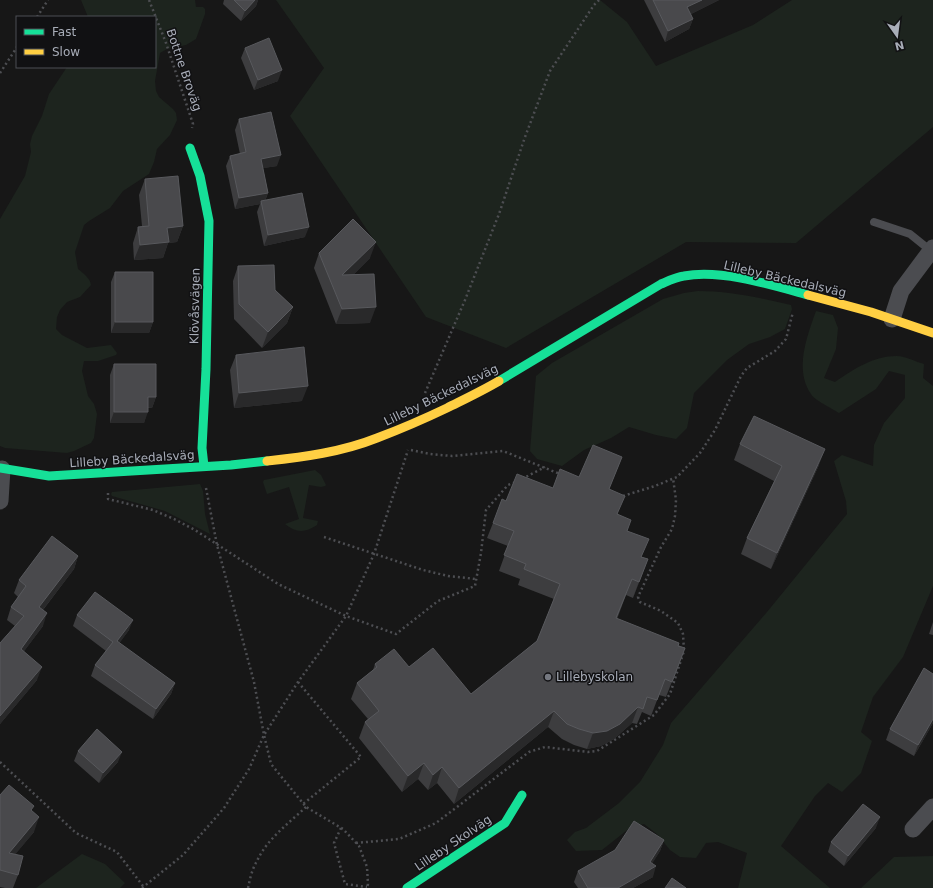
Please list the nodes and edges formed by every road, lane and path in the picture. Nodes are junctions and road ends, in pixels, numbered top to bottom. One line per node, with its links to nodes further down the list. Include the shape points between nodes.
1 (48, 0): 4 (path)
2 (149, 0): 5 (path, Bottne Broväg)
3 (599, 0): 15 (path, via 550,71 499,214 426,392)
4 (38, 16)
5 (155, 16)
6 (156, 18): 9 (path, Bottne Broväg, via 193,124)
7 (16, 49): 8 (path)
8 (0, 73)
9 (190, 148): 16 (street, Klövåsvägen, via 200,176 209,221 202,448)
10 (874, 222): 11 (lane, via 910,234)
11 (932, 249): 13 (street, via 902,291)
12 (799, 292): 13 (street, Lilleby Bäckedalsväg); 16 (street, Lilleby Bäckedalsväg, via 740,278 704,274 683,276 661,284 486,389 411,425 383,436 304,458); 21 (path, via 786,339 775,351 747,368 700,453)
13 (892, 319): 14 (street, Lilleby Bäckedalsväg)
14 (933, 333)
15 (420, 397)
16 (204, 466): 19 (street, Lilleby Bäckedalsväg); 25 (path, via 204,479)
17 (545, 467): 20 (path); 26 (path, via 502,451 452,456 408,449); 27 (path, via 508,486 486,510)
18 (1, 468): 19 (street, Lilleby Bäckedalsväg, via 49,476); 23 (street)
19 (105, 472): 25 (path, via 108,499 174,518)
20 (566, 477)
21 (673, 478): 22 (path); 38 (path, via 676,500 672,529 638,597 640,602 672,618 683,634 684,651 670,694 654,715 598,751 545,747 529,752 436,823 399,838)
22 (622, 496)
23 (0, 501)
24 (324, 536): 26 (path)
25 (217, 545): 28 (path, via 278,584); 30 (path, via 254,682)
26 (374, 554): 27 (path, via 423,570); 28 (path)
27 (476, 579): 28 (path, via 475,586 438,601 396,634)
28 (346, 616): 29 (path)
29 (298, 682): 30 (path); 33 (path, via 360,758)
30 (264, 735): 33 (path, via 271,764); 39 (path, via 249,769 224,808 183,855)
31 (0, 762): 39 (path, via 76,833 117,852)
32 (522, 795): 42 (street, Lilleby Skolväg, via 505,823)
33 (303, 804): 34 (path)
34 (306, 807): 36 (path); 41 (path, via 265,848 257,860)
35 (933, 807): 37 (street)
36 (341, 828): 38 (path); 40 (path, via 334,843 345,884)
37 (913, 829)
38 (356, 843): 40 (path, via 367,867)
39 (142, 887)
40 (367, 887)
41 (248, 888)
42 (407, 888)

